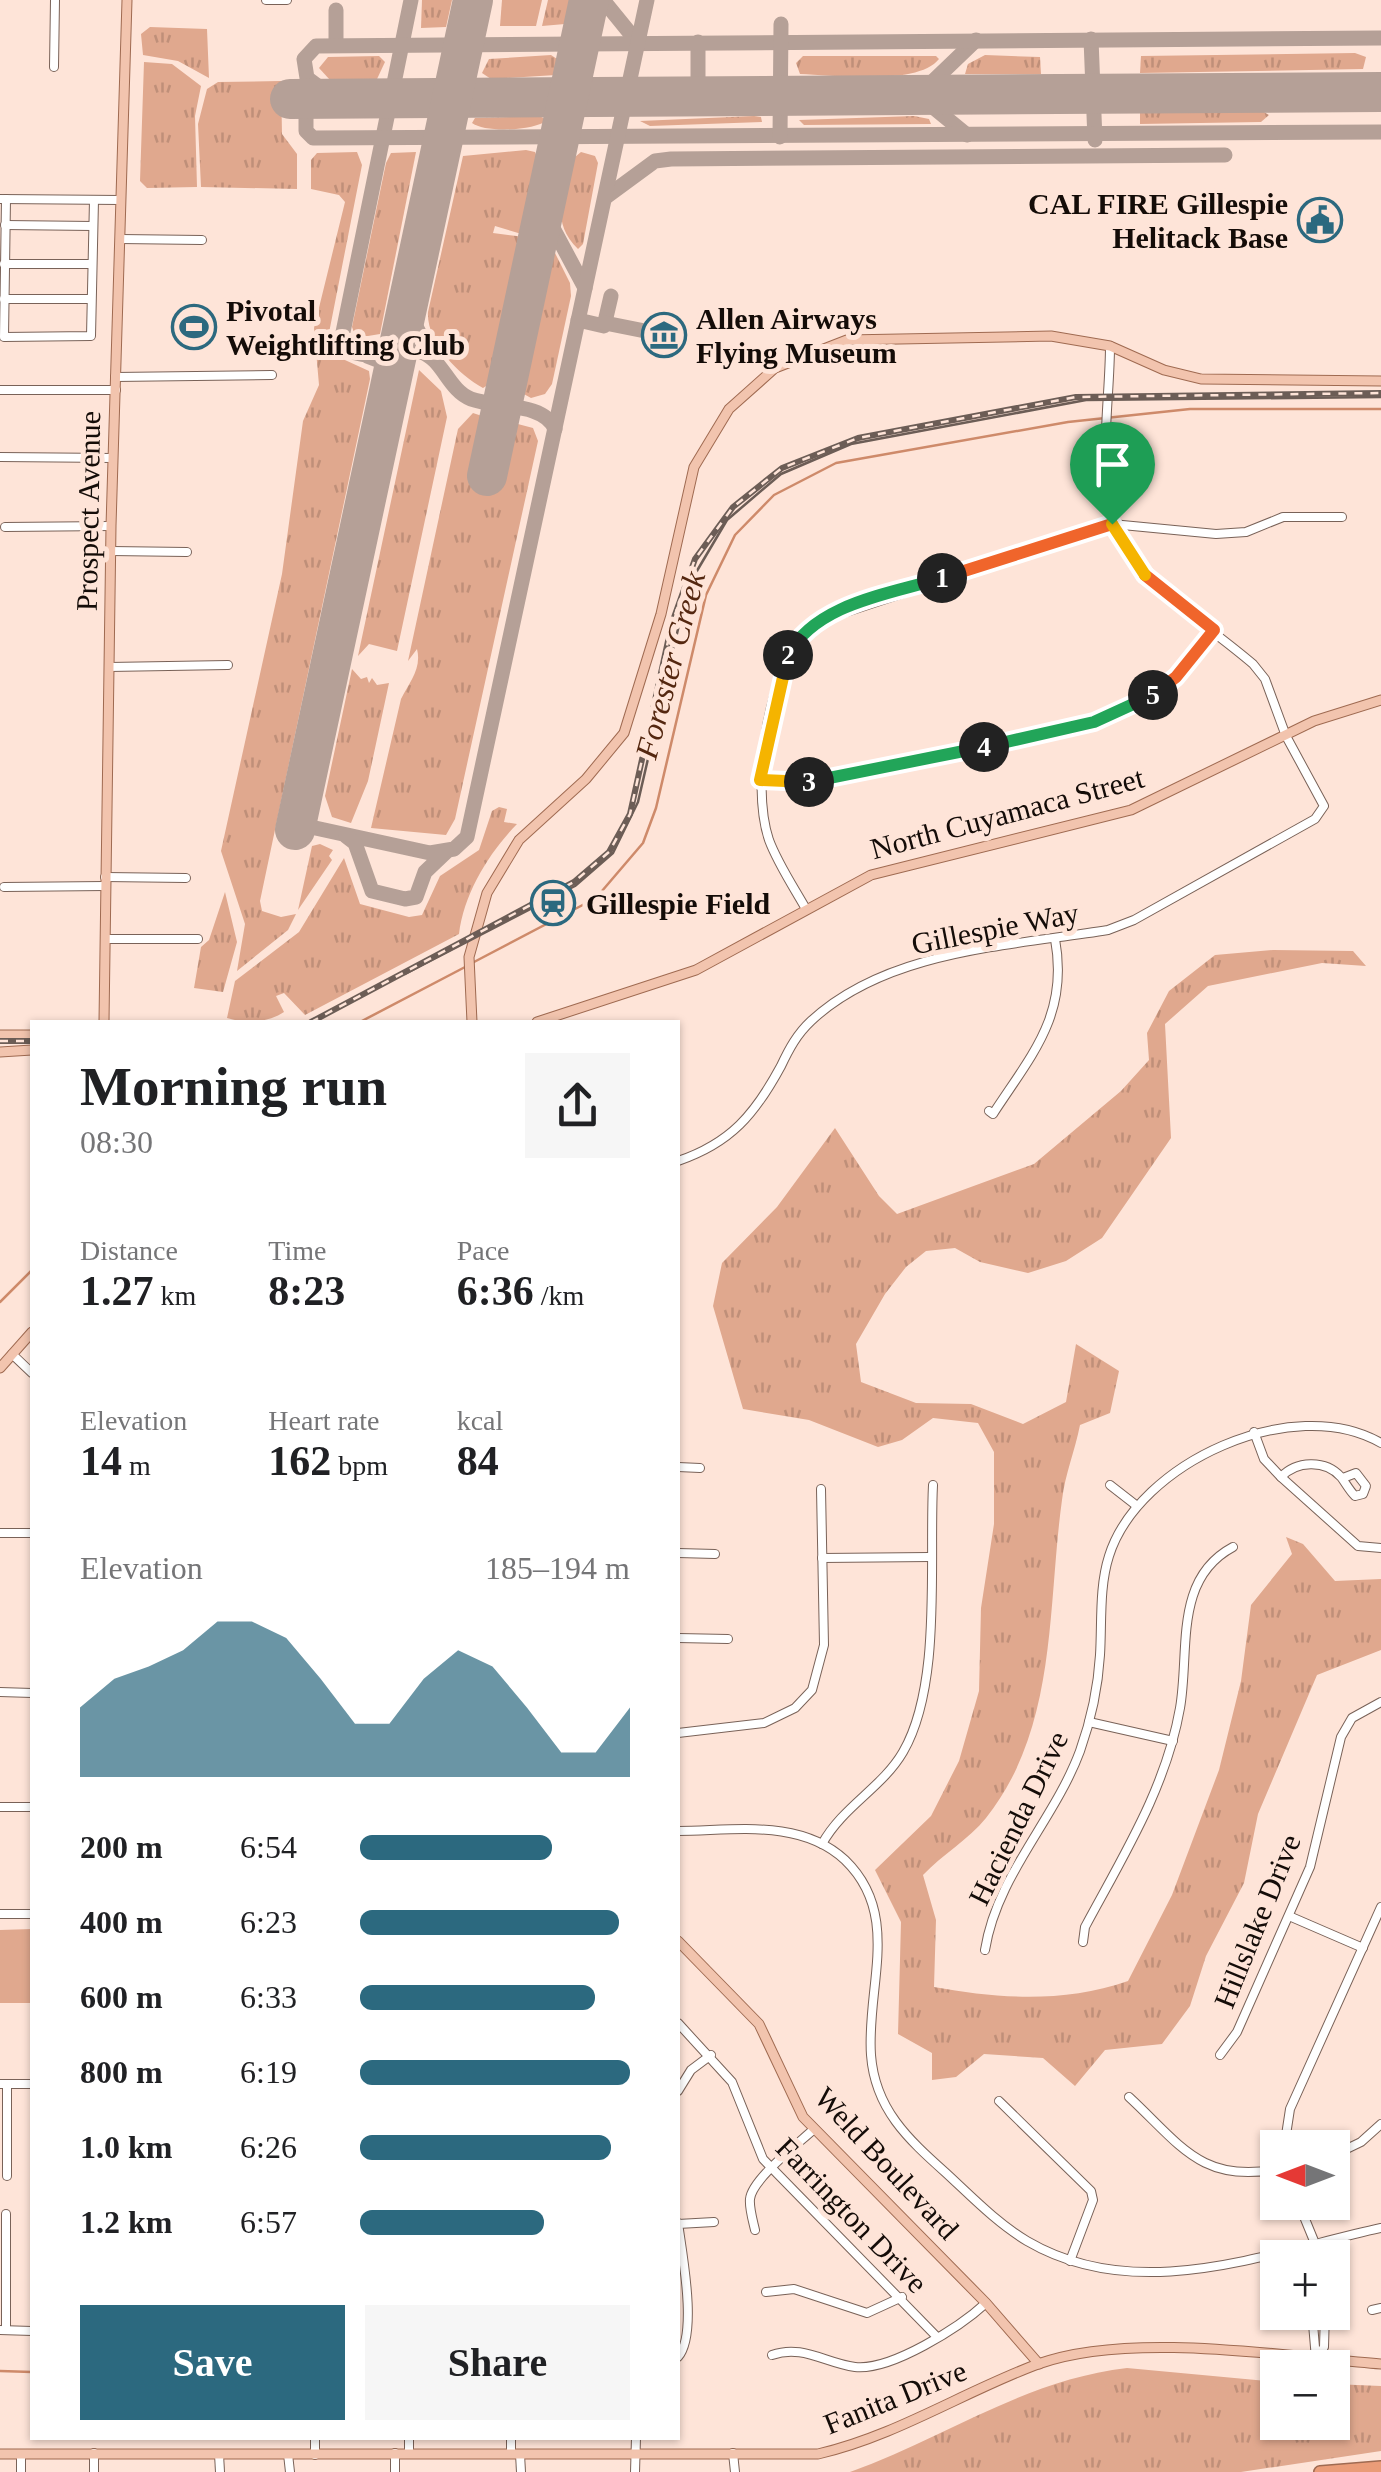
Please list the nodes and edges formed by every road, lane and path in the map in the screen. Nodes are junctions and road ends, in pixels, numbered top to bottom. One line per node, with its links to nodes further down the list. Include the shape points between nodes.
1 (55, 0): 5 (street)
2 (127, 0): 8 (main road, Prospect Avenue)
3 (266, 0): 4 (street)
4 (286, 1)
5 (54, 67)
6 (3, 199): 7 (street); 9 (street)
7 (94, 200): 8 (street); 10 (street)
8 (121, 200): 11 (main road, Prospect Avenue)
9 (5, 225): 10 (street); 13 (street)
10 (93, 226): 14 (street)
11 (120, 239): 12 (street); 19 (main road, Prospect Avenue)
12 (202, 240)
13 (4, 264): 14 (street); 15 (street)
14 (92, 264): 16 (street)
15 (4, 299): 16 (street); 16 (street, via 4,337 91,336)
16 (92, 299)
17 (1110, 346): 20 (main road, via 1201,379); 26 (street); 45 (main road, via 1052,336 847,340 798,355 746,391 714,428 688,485 661,614 624,734 508,856 486,893 471,945)
18 (272, 375): 19 (street)
19 (115, 378): 22 (main road, Prospect Avenue)
20 (1381, 382)
21 (0, 390): 22 (street)
22 (116, 390): 24 (main road, Prospect Avenue)
23 (0, 457): 24 (street)
24 (114, 458): 28 (main road, Prospect Avenue)
25 (1342, 517): 26 (street, via 1283,517 1246,532 1216,534)
26 (1112, 524): 31 (street, via 1145,576); 36 (street, via 816,622 781,670)
27 (6, 526): 28 (street)
28 (111, 526): 29 (main road, Prospect Avenue)
29 (111, 551): 30 (street); 33 (main road, Prospect Avenue)
30 (186, 552)
31 (1214, 630): 35 (street, via 1265,679); 36 (street, via 1176,677 1094,722 834,780)
32 (228, 665): 33 (street)
33 (109, 666): 38 (main road, Prospect Avenue)
34 (1381, 700): 35 (main road, North Cuyamaca Street, via 1343,709)
35 (1286, 736): 40 (main road, North Cuyamaca Street, via 1132,810 871,875); 41 (street, Gillespie Way, via 1321,796 1324,806 1314,819 1134,920)
36 (760, 780): 40 (street, via 769,840)
37 (186, 878): 38 (street)
38 (105, 882): 39 (street); 42 (main road, Prospect Avenue)
39 (4, 887)
40 (806, 908): 46 (main road, North Cuyamaca Street, via 696,970)
41 (1055, 938): 51 (street, via 1058,991 1048,1030); 52 (street, Gillespie Way, via 911,965 832,1003 795,1038 747,1121 715,1146)
42 (105, 939): 43 (street); 44 (main road, Prospect Avenue)
43 (198, 939)
44 (104, 1020)
45 (472, 1020)
46 (543, 1020)
47 (0, 1035): 48 (main road)
48 (30, 1035)
49 (30, 1050): 50 (main road)
50 (0, 1052)
51 (989, 1111)
52 (680, 1160)
53 (30, 1334): 54 (main road)
54 (12, 1354): 55 (main road); 56 (street)
55 (0, 1368)
56 (30, 1371)
57 (1254, 1432): 58 (street, Hacienda Drive, via 1308,1425); 61 (street); 66 (street, Hacienda Drive, via 1219,1447)
58 (1381, 1443)
59 (680, 1467): 60 (street)
60 (700, 1468)
61 (1280, 1477): 62 (street, via 1307,1464); 70 (street, via 1358,1546)
62 (1343, 1478)
63 (933, 1485): 74 (street)
64 (1110, 1486): 66 (street)
65 (821, 1489): 73 (street)
66 (1137, 1506): 80 (street, Hacienda Drive, via 1107,1562)
67 (30, 1533): 68 (street)
68 (0, 1534)
69 (1233, 1548): 82 (street, via 1208,1566 1192,1593)
70 (1381, 1548)
71 (680, 1552): 72 (street)
72 (715, 1554)
73 (822, 1558): 74 (street); 81 (street, via 823,1659 806,1696 764,1722)
74 (930, 1558): 86 (street, via 927,1681 914,1729 890,1771 837,1818)
75 (680, 1638): 76 (street)
76 (728, 1639)
77 (0, 1692): 78 (street)
78 (30, 1693)
79 (1381, 1702): 90 (street, Hillslake Drive, via 1352,1718 1341,1736 1310,1868)
80 (1089, 1722): 82 (street); 94 (street, Hacienda Drive, via 1066,1784 1008,1881)
81 (680, 1733)
82 (1173, 1741): 91 (street, via 1152,1801)
83 (0, 1807): 84 (street)
84 (30, 1807)
85 (680, 1831): 86 (street, via 780,1831)
86 (822, 1844): 118 (street, via 859,1877 876,1913 880,1943 871,2052 889,2114 1004,2225)
87 (1381, 1908): 93 (street)
88 (0, 1914): 89 (street)
89 (30, 1914)
90 (1289, 1916): 93 (street); 96 (street, Hillslake Drive, via 1238,2032)
91 (1083, 1942)
92 (680, 1944): 104 (main road, Weld Boulevard, via 759,2024)
93 (1363, 1948): 105 (street, via 1290,2109)
94 (985, 1950)
95 (680, 2024): 97 (street, Farrington Drive)
96 (1220, 2054)
97 (711, 2055): 100 (street); 107 (street, Farrington Drive, via 732,2082 753,2144)
98 (4, 2084): 99 (street); 109 (street)
99 (30, 2084)
100 (680, 2087)
101 (1129, 2097): 108 (street, via 1209,2166)
102 (999, 2101): 118 (street, via 1091,2190)
103 (1381, 2124): 106 (street)
104 (814, 2129): 107 (street); 121 (main road, Weld Boulevard)
105 (1287, 2130)
106 (1350, 2147)
107 (772, 2170): 114 (street, via 750,2199); 120 (street, Farrington Drive)
108 (1260, 2172)
109 (6, 2176)
110 (6, 2214): 122 (street)
111 (714, 2222): 112 (street)
112 (680, 2224)
113 (1381, 2228): 116 (street)
114 (755, 2230)
115 (680, 2238): 125 (street, via 686,2342)
116 (1327, 2240)
117 (1260, 2254): 118 (street, via 1173,2273 1114,2272)
118 (1070, 2261)
119 (766, 2292): 120 (street, via 794,2289 868,2312)
120 (902, 2297): 124 (street, Farrington Drive)
121 (986, 2303): 124 (street); 129 (main road, Weld Boulevard)
122 (3, 2330): 123 (street)
123 (30, 2331)
124 (938, 2336): 126 (street, via 873,2366 792,2349)
125 (680, 2353)
126 (772, 2355)
127 (1260, 2356): 129 (main road, Fanita Drive, via 1109,2348)
128 (1350, 2362): 130 (main road, Fanita Drive)
129 (1039, 2364): 138 (main road, Fanita Drive, via 851,2447 818,2454)
130 (1381, 2364)
131 (315, 2440): 145 (street)
132 (409, 2440): 137 (street)
133 (512, 2440): 143 (street)
134 (636, 2440): 144 (street)
135 (94, 2453): 140 (main road, Fanita Drive); 141 (main road, Fanita Drive); 148 (street)
136 (394, 2453): 137 (main road, Fanita Drive); 145 (main road, Fanita Drive); 151 (street)
137 (409, 2453): 143 (main road, Fanita Drive)
138 (733, 2453): 144 (main road, Fanita Drive); 154 (street)
139 (0, 2454): 140 (main road, Fanita Drive)
140 (21, 2454): 147 (street)
141 (219, 2454): 142 (main road, Fanita Drive); 149 (street)
142 (288, 2454): 145 (main road, Fanita Drive); 150 (street)
143 (516, 2454): 144 (main road, Fanita Drive); 152 (street)
144 (636, 2454): 153 (street)
145 (315, 2455)
146 (1381, 2467): 155 (highway)
147 (22, 2472)
148 (94, 2472)
149 (220, 2472)
150 (290, 2472)
151 (395, 2472)
152 (520, 2472)
153 (635, 2472)
154 (735, 2472)
155 (1320, 2472)

